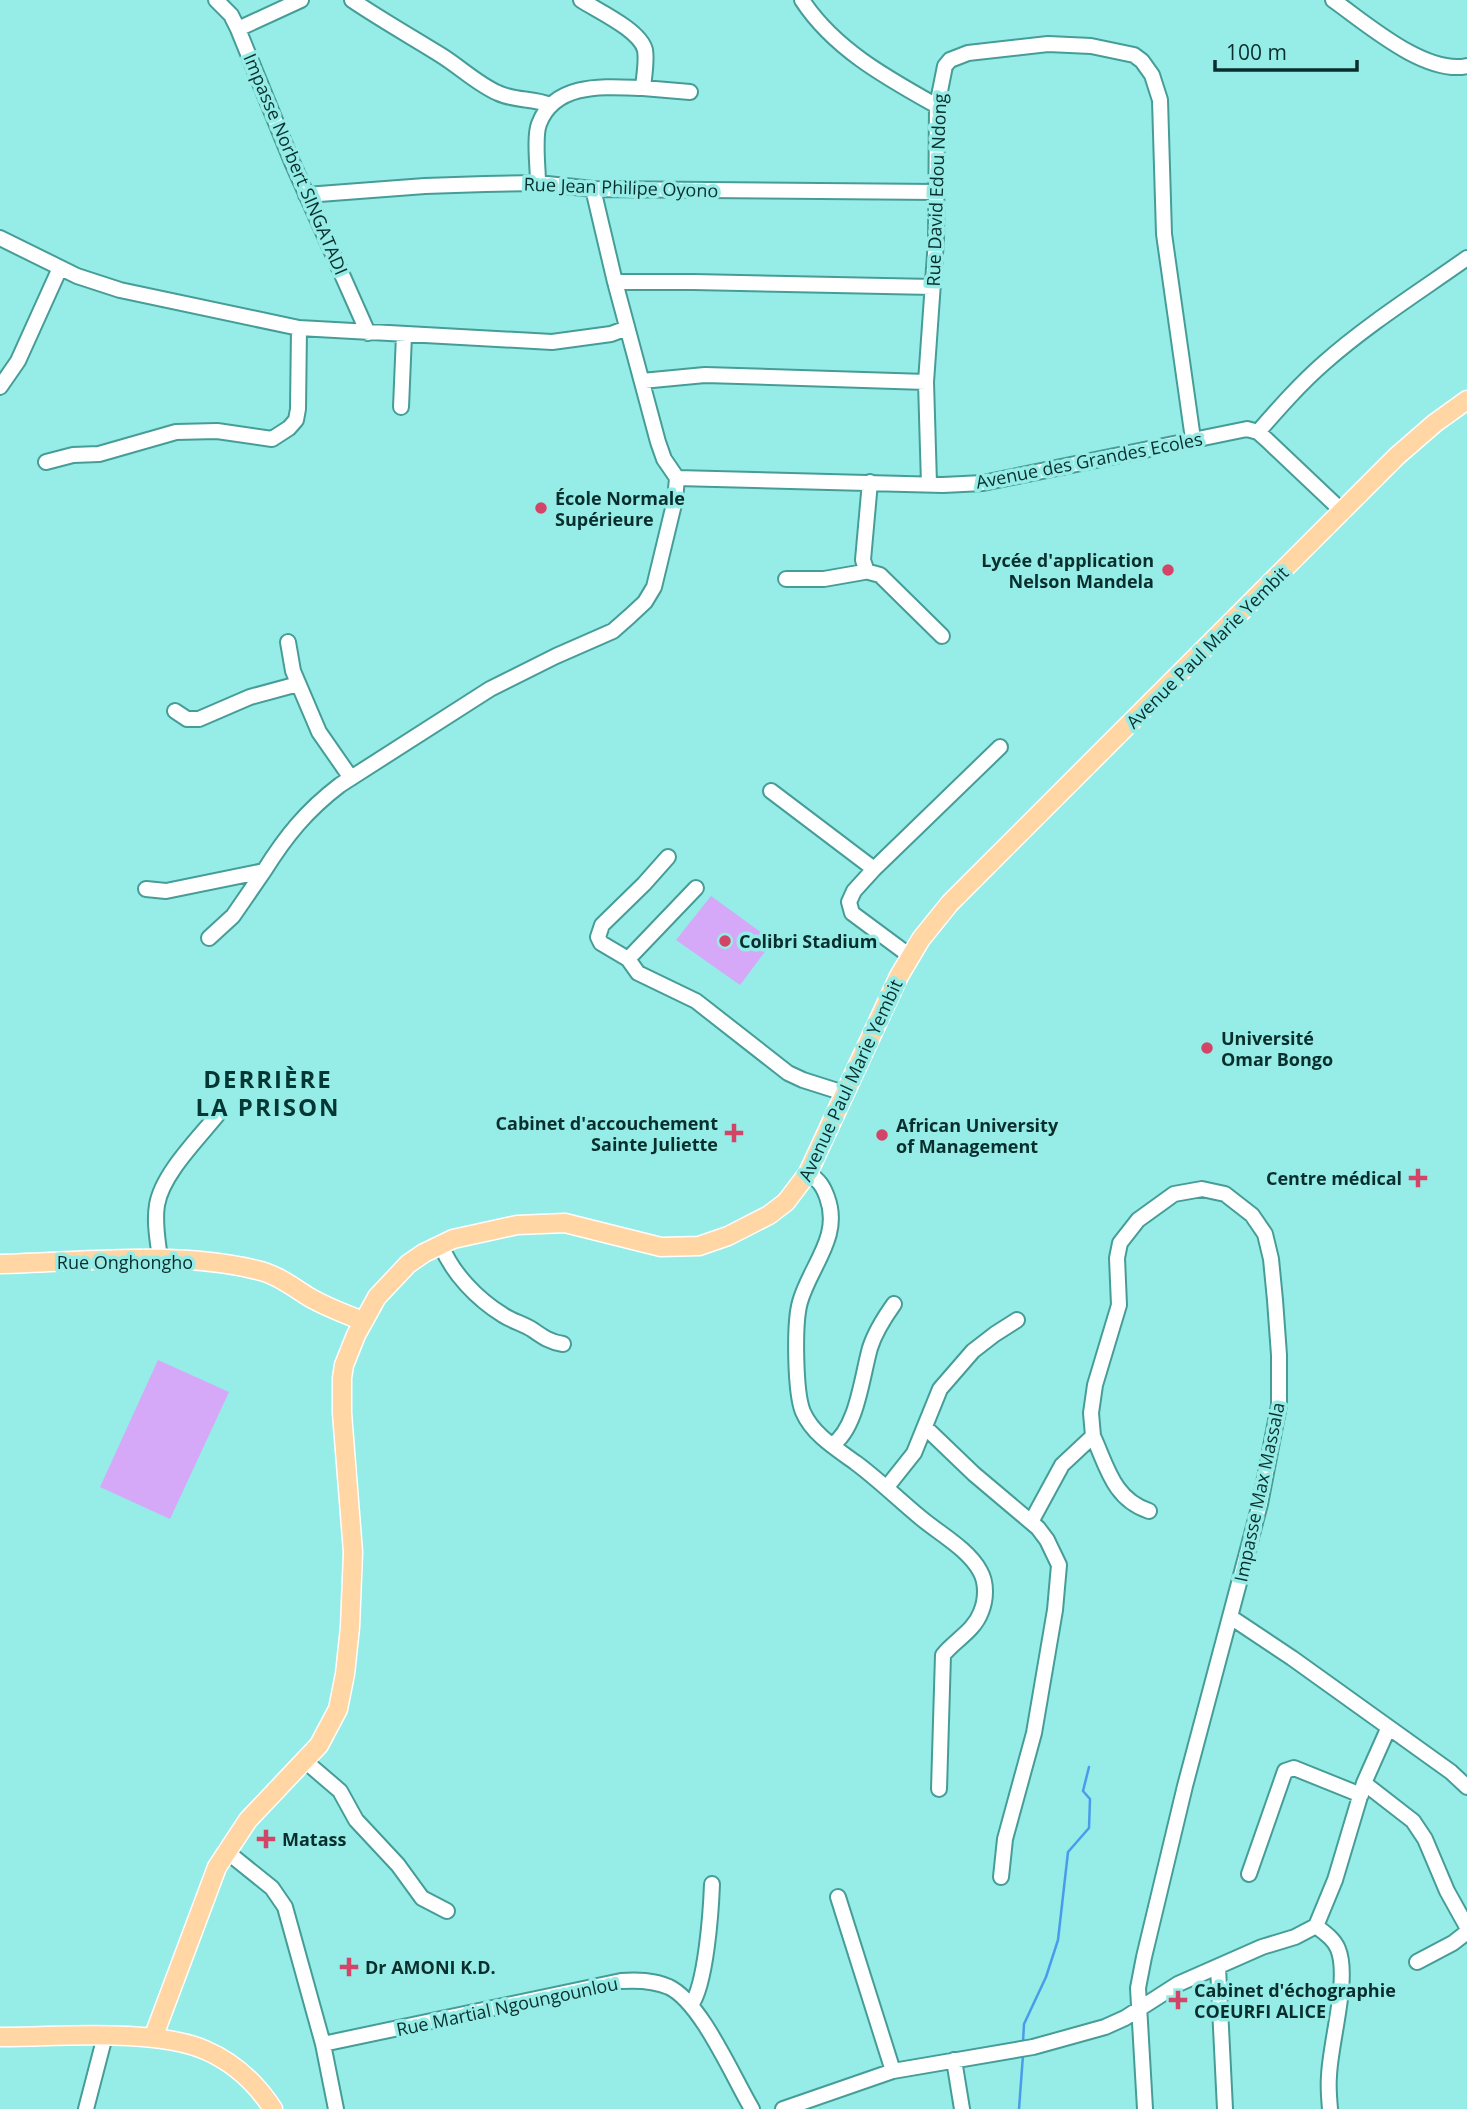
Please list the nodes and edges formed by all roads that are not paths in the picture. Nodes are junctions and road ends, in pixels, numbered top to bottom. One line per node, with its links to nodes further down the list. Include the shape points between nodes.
1 (216, 0): 7 (street, Impasse Norbert SINGATADI)
2 (301, 0): 7 (street)
3 (352, 0): 11 (street, via 494,92)
4 (581, 0): 9 (street, via 642,41 646,52)
5 (802, 0): 12 (street, via 860,60)
6 (1333, 0): 8 (street, via 1423,60 1443,67)
7 (238, 29): 16 (street, Impasse Norbert SINGATADI)
8 (1467, 66)
9 (643, 88): 10 (street); 11 (street, via 589,87)
10 (690, 92)
11 (550, 105): 13 (street, via 538,125)
12 (937, 106): 15 (street, Rue David Edou Ndong); 32 (street, Rue David Edou Ndong, via 945,66 968,53 1078,44 1134,55 1147,67 1160,100 1164,234)
13 (538, 183): 14 (street, Rue Jean Philipe Oyono); 16 (street, Rue Jean Philipe Oyono)
14 (593, 189): 15 (street, Rue Jean Philipe Oyono); 20 (street)
15 (937, 192): 21 (street, Rue David Edou Ndong)
16 (306, 195): 24 (street, Impasse Norbert SINGATADI)
17 (0, 238): 19 (street)
18 (1467, 258): 31 (street, via 1325,362)
19 (60, 268): 22 (street, via 120,290); 28 (street, via 18,361)
20 (615, 282): 21 (street); 23 (street)
21 (933, 287): 27 (street, Rue David Edou Ndong)
22 (299, 328): 24 (street); 33 (street, via 298,409 296,420 281,435 272,439 217,431 176,432 99,454)
23 (627, 328): 25 (street, via 552,342); 26 (street)
24 (368, 333): 25 (street)
25 (404, 335): 30 (street)
26 (642, 380): 27 (street, via 705,375); 34 (street, via 664,459)
27 (926, 382): 36 (street, Rue David Edou Ndong)
28 (0, 387)
29 (1467, 400): 37 (main road, Avenue Paul Marie Yembit, via 1411,443)
30 (401, 407)
31 (1258, 432): 32 (street, Avenue des Grandes Ecoles, via 1234,430); 37 (street)
32 (1193, 439): 36 (street, Avenue des Grandes Ecoles, via 1013,478)
33 (46, 462)
34 (677, 478): 35 (street, Avenue des Grandes Ecoles); 45 (street, via 654,587 630,616 613,631 490,689)
35 (870, 482): 36 (street, Avenue des Grandes Ecoles); 38 (street)
36 (929, 484)
37 (1343, 512): 53 (main road, Avenue Paul Marie Yembit, via 968,885)
38 (866, 571): 39 (street, via 824,579); 40 (street, via 880,575)
39 (786, 579)
40 (942, 636)
41 (288, 642): 42 (street)
42 (298, 684): 43 (street, via 250,697 199,719 187,719); 45 (street)
43 (175, 711)
44 (1000, 747): 48 (street)
45 (346, 782): 49 (street, via 294,827)
46 (771, 791): 48 (street)
47 (668, 857): 54 (street, via 598,931 601,943)
48 (874, 869): 53 (street, via 854,891 849,902 852,913)
49 (264, 871): 51 (street, via 166,891); 52 (street, via 233,916)
50 (695, 888): 54 (street)
51 (146, 889)
52 (209, 939)
53 (910, 956): 55 (main road, Avenue Paul Marie Yembit)
54 (628, 959): 55 (street, via 638,973 704,1007 789,1073)
55 (844, 1093): 57 (main road, Avenue Paul Marie Yembit)
56 (218, 1114): 59 (street, via 176,1167 157,1200)
57 (808, 1174): 58 (main road, Avenue Paul Marie Yembit, via 786,1202 769,1214 728,1237 699,1246 661,1247 553,1223 500,1228); 67 (street, via 820,1181 825,1191 832,1225 799,1306 798,1392 811,1426)
58 (441, 1245): 63 (main road, Avenue Paul Marie Yembit, via 408,1264 377,1297); 64 (street, via 451,1267 502,1315 542,1338)
59 (160, 1259): 60 (main road, Rue Onghongho); 63 (main road, Rue Onghongho, via 259,1270)
60 (0, 1264)
61 (894, 1304): 67 (street, via 870,1347 848,1426)
62 (1017, 1320): 65 (street, via 984,1341 949,1378 934,1400)
63 (363, 1321): 73 (main road, Avenue Paul Marie Yembit, via 344,1365 342,1387 353,1538 343,1692 331,1724)
64 (563, 1344)
65 (925, 1427): 68 (street, via 909,1461); 70 (street)
66 (1093, 1436): 69 (street, Impasse Max Massala, via 1116,1489); 70 (street, via 1062,1465); 71 (street, Impasse Max Massala, via 1095,1385 1119,1305 1120,1243 1138,1220 1174,1194 1202,1189 1225,1194 1252,1215 1265,1234 1279,1355 1279,1405 1261,1504)
67 (832, 1445): 68 (street)
68 (887, 1487): 75 (street, via 965,1554 982,1574 985,1586 976,1624 943,1655)
69 (1149, 1511)
70 (1031, 1522): 79 (street, via 1057,1559 1058,1589 1034,1733 1005,1839)
71 (1231, 1618): 72 (street); 88 (street, Impasse Max Massala, via 1144,1957 1138,1988)
72 (1388, 1728): 74 (street); 76 (street)
73 (305, 1761): 77 (main road, Avenue Paul Marie Yembit, via 248,1820); 82 (street, via 342,1794 359,1824 422,1898)
74 (1467, 1787)
75 (939, 1789)
76 (1363, 1789): 78 (street, via 1294,1768 1285,1771); 83 (street); 84 (street, via 1413,1821)
77 (226, 1851): 91 (main road, Avenue Paul Marie Yembit, via 201,1905); 92 (street, via 272,1888 285,1907)
78 (1249, 1874)
79 (1001, 1877)
80 (712, 1884): 87 (street, via 702,1971)
81 (838, 1897): 94 (street)
82 (447, 1911)
83 (1316, 1926): 86 (street); 103 (street, via 1338,1947 1341,1959)
84 (1467, 1929): 85 (street)
85 (1417, 1962)
86 (1218, 1967): 88 (street); 102 (street)
87 (691, 2004): 92 (street, Rue Martial Ngoungounlou, via 659,1984 621,1981); 98 (street, Rue Martial Ngoungounlou)
88 (1140, 2007): 93 (street, via 1105,2027 1059,2042); 101 (street, Impasse Max Massala)
89 (105, 2036): 90 (main road); 91 (main road); 95 (street)
90 (0, 2037)
91 (153, 2038): 96 (main road, via 216,2055 247,2078)
92 (323, 2045): 97 (street)
93 (954, 2060): 94 (street); 100 (street)
94 (894, 2071): 99 (street)
95 (86, 2109)
96 (273, 2109)
97 (336, 2109)
98 (752, 2109)
99 (783, 2109)
100 (962, 2109)
101 (1145, 2109)
102 (1225, 2109)
103 (1330, 2109)

